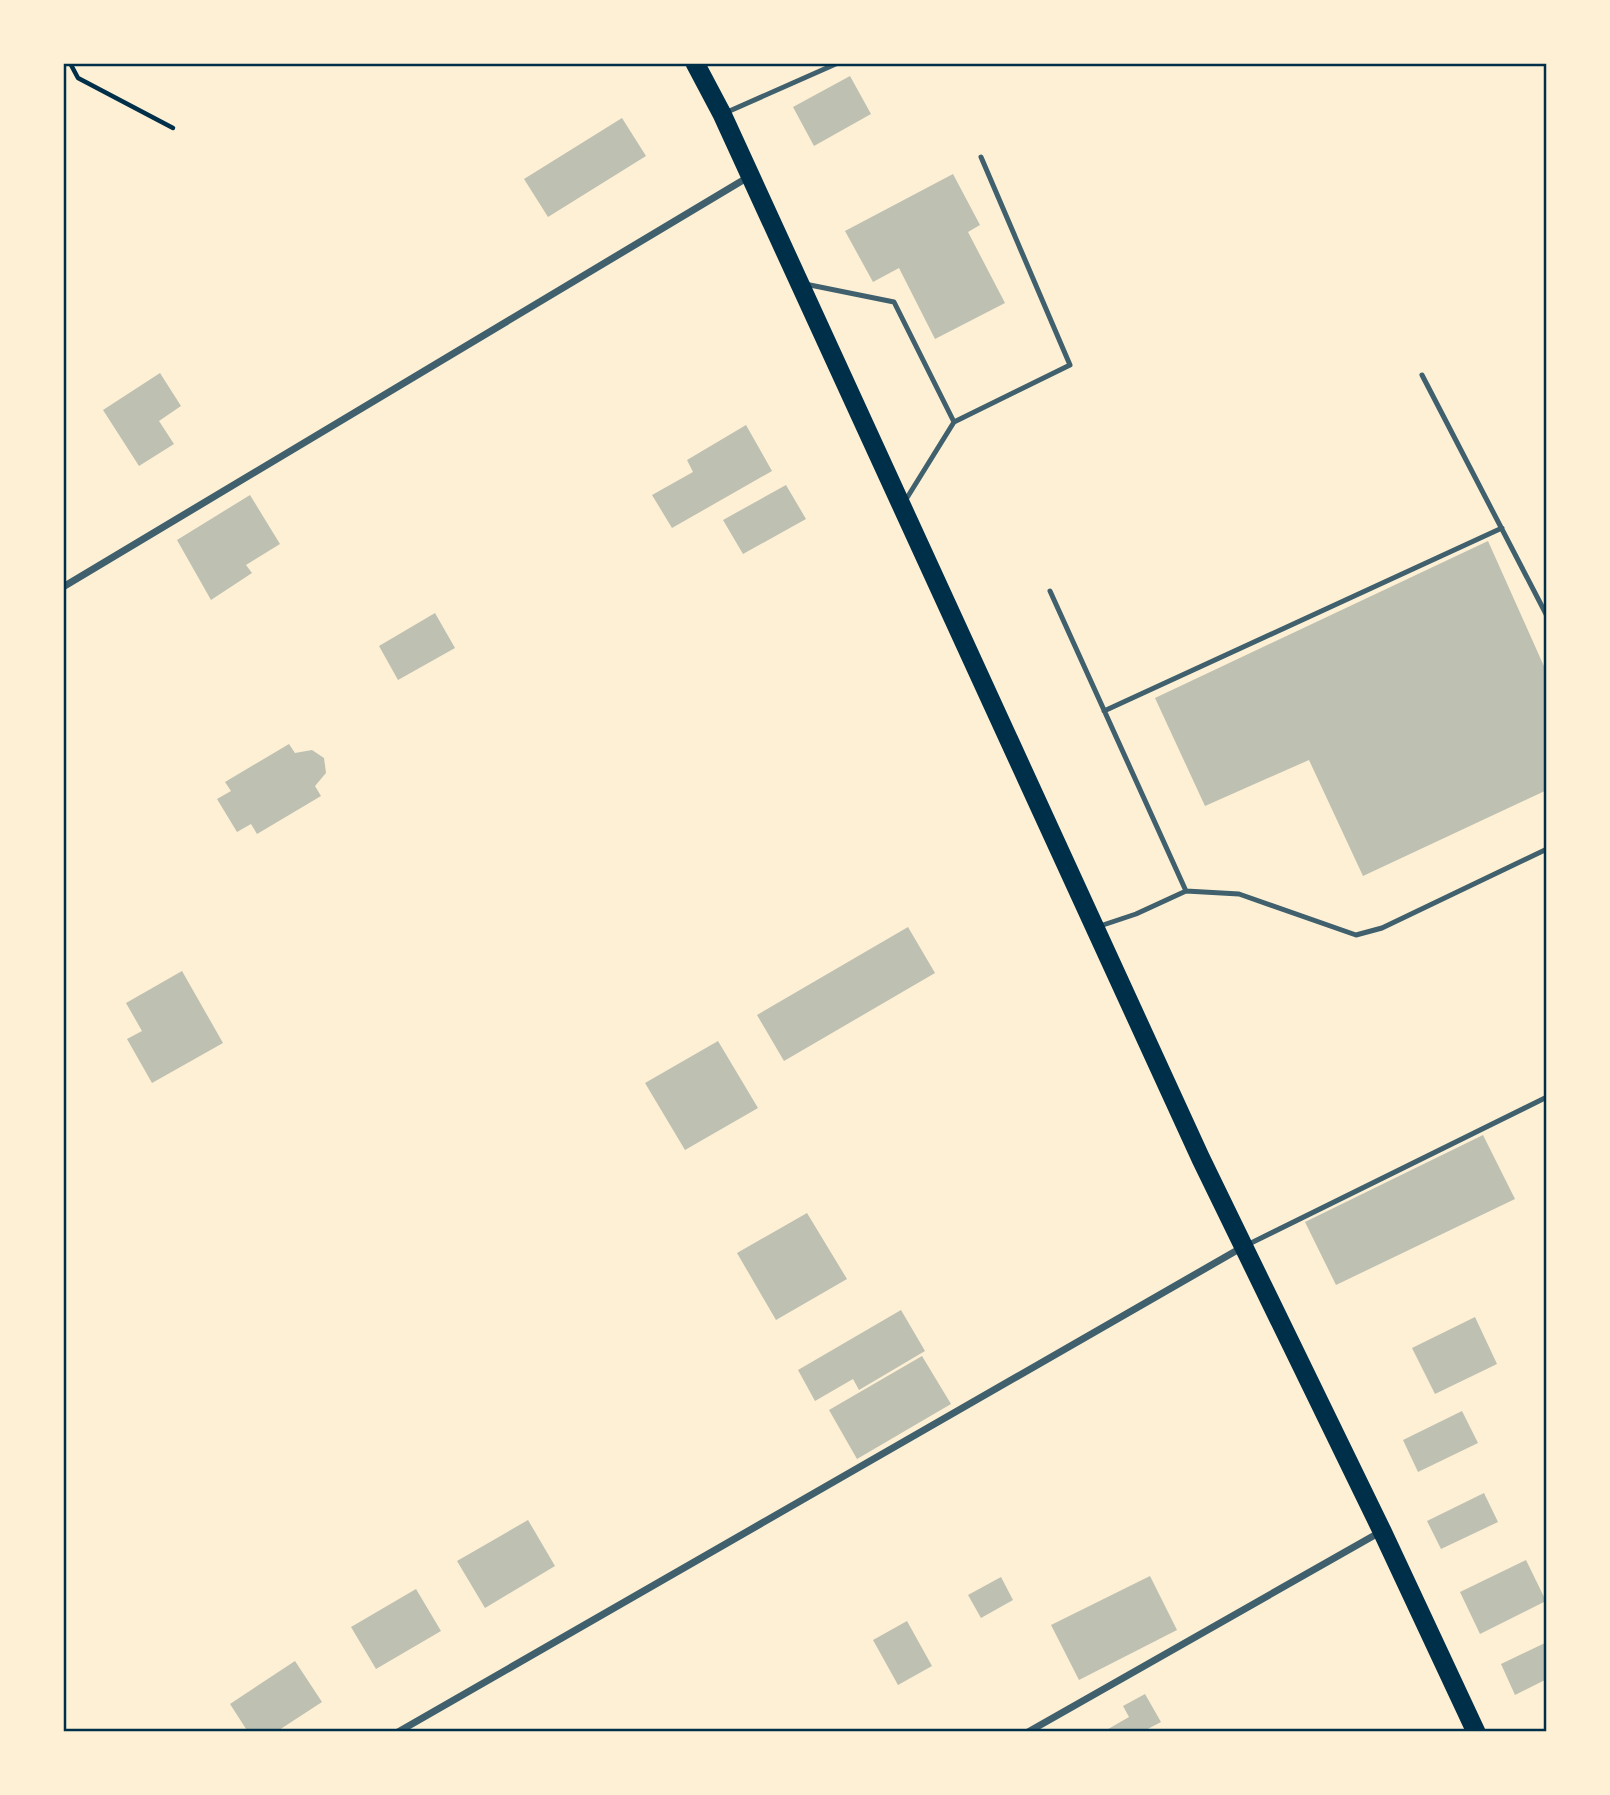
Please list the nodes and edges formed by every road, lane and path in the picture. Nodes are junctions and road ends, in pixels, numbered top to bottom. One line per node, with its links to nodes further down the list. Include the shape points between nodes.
1 (71, 63): 5 (path, via 78,78)
2 (695, 63): 4 (highway)
3 (838, 63): 4 (lane)
4 (722, 114): 7 (highway)
5 (173, 128)
6 (981, 157): 10 (lane, via 1070,365)
7 (750, 176): 8 (highway); 13 (street)
8 (799, 283): 10 (lane, via 894,302); 11 (highway)
9 (1422, 375): 12 (lane)
10 (954, 422): 11 (lane)
11 (901, 507): 19 (highway)
12 (1503, 528): 15 (lane); 16 (lane)
13 (63, 587)
14 (1049, 592): 16 (lane)
15 (1547, 616)
16 (1104, 711): 18 (lane)
17 (1547, 849): 18 (lane, via 1382,928 1356,935 1239,894)
18 (1186, 891): 19 (lane)
19 (1096, 927): 21 (highway)
20 (1547, 1097): 21 (lane)
21 (1242, 1247): 22 (highway); 23 (street)
22 (1382, 1531): 24 (street); 25 (highway)
23 (398, 1732)
24 (1028, 1732)
25 (1476, 1732)

